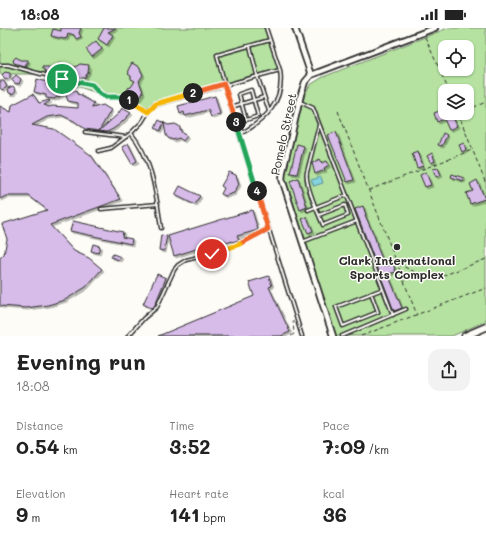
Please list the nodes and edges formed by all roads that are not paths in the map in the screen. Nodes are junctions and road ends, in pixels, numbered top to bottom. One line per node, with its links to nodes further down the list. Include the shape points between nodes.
1 (266, 28): 4 (lane)
2 (295, 28): 9 (street)
3 (435, 28): 9 (street)
4 (270, 40): 5 (lane); 7 (lane)
5 (250, 46): 8 (lane); 10 (lane, via 217,55)
6 (0, 65): 16 (lane, via 8,64 92,85 106,97 123,97)
7 (280, 70): 8 (lane); 17 (lane, via 280,92)
8 (257, 75): 10 (lane); 11 (lane)
9 (310, 75): 13 (street, Pomelo Street, via 305,82)
10 (224, 84): 15 (lane); 16 (lane, via 156,104)
11 (264, 97): 12 (lane); 17 (lane)
12 (254, 100): 14 (lane); 14 (lane, via 251,90 239,94); 14 (lane, via 258,116 246,120)
13 (300, 102): 18 (lane, via 313,107); 33 (street, Pomelo Street, via 282,179)
14 (242, 104): 15 (lane)
15 (231, 108): 21 (lane)
16 (148, 112): 20 (lane)
17 (269, 112): 21 (lane, via 262,120)
18 (319, 124): 24 (lane); 26 (lane, via 306,176)
19 (86, 132): 22 (lane)
20 (130, 133): 22 (lane); 25 (lane, via 139,144 150,168)
21 (240, 134): 32 (lane)
22 (126, 137): 23 (lane, via 111,148)
23 (98, 151)
24 (347, 195): 26 (lane); 30 (lane)
25 (158, 204): 27 (lane); 31 (lane)
26 (316, 207): 28 (lane); 29 (lane)
27 (101, 209)
28 (308, 210)
29 (319, 215): 29 (lane, via 345,206 348,215 323,225)
30 (357, 221): 33 (lane); 34 (lane)
31 (161, 228)
32 (268, 229): 39 (lane, via 219,252 192,258 178,265 157,307); 40 (lane)
33 (302, 242): 41 (street, Pomelo Street)
34 (383, 289): 35 (lane); 37 (lane)
35 (371, 293): 35 (lane, via 336,307 343,326 378,312)
36 (406, 309): 37 (lane)
37 (393, 315): 42 (lane)
38 (486, 327): 43 (main road)
39 (128, 336)
40 (302, 336)
41 (333, 336)
42 (342, 336)
43 (465, 336)

